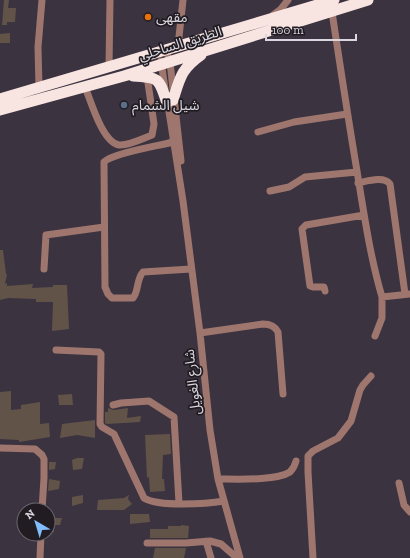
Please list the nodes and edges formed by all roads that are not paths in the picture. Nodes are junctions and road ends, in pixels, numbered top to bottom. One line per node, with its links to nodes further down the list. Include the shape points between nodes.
1 (42, 0): 17 (street, via 38,47)
2 (110, 0): 13 (street)
3 (183, 0): 9 (street)
4 (288, 0): 8 (street, via 281,9)
5 (334, 0): 8 (highway, الطريق الساحلي)
6 (368, 0): 7 (highway, الطريق الساحلي)
7 (332, 12): 10 (highway, الطريق الساحلي); 21 (street)
8 (261, 22): 9 (highway, الطريق الساحلي)
9 (178, 46): 11 (highway, الطريق الساحلي)
10 (209, 50): 12 (highway, الطريق الساحلي); 19 (highway, via 186,66)
11 (162, 51): 12 (street, شارع الغويل); 13 (highway, الطريق الساحلي)
12 (166, 63): 14 (highway, الطريق الساحلي); 19 (street, شارع الغويل)
13 (109, 67): 17 (highway, الطريق الساحلي)
14 (124, 76): 15 (highway); 16 (highway, الطريق الساحلي)
15 (147, 76): 16 (street, via 154,124 152,135 119,145 103,132); 19 (highway, via 157,80)
16 (85, 87): 20 (highway, الطريق الساحلي)
17 (39, 88): 18 (highway, الطريق الساحلي)
18 (0, 99)
19 (170, 102): 23 (street, شارع الغويل); 27 (street, شارع الغويل, via 185,193)
20 (0, 110)
21 (347, 114): 22 (street, via 294,122); 24 (street)
22 (258, 132)
23 (173, 142): 27 (street, شارع الغويل); 29 (street, via 127,153 104,162)
24 (357, 172): 25 (street); 26 (street, via 305,177 289,187)
25 (358, 183): 28 (street); 33 (street, via 386,180 390,184)
26 (270, 191)
27 (183, 201): 31 (street, شارع الغويل)
28 (364, 214): 32 (street, via 306,225 302,228 310,286 324,286); 34 (street)
29 (104, 227): 30 (street, via 46,235); 31 (street, via 104,281 112,298 134,297 143,272)
30 (44, 269)
31 (191, 269): 35 (street, شارع الغويل)
32 (324, 291)
33 (408, 294): 34 (street)
34 (382, 297): 36 (street, via 382,318)
35 (200, 333): 39 (street, via 263,324 275,328 278,332); 43 (street, شارع الغويل)
36 (375, 336)
37 (56, 350): 47 (street, via 101,354 100,424 114,434 144,498)
38 (371, 376): 55 (street, via 360,390 351,421 338,438 308,456)
39 (283, 394)
40 (113, 405): 47 (street, via 149,401 174,417)
41 (0, 448): 46 (street, via 35,449 42,455)
42 (296, 461): 43 (street, via 288,473 276,476)
43 (218, 479): 45 (street, شارع الغويل)
44 (398, 483): 48 (street, via 404,505)
45 (224, 501): 47 (street); 54 (street, شارع الغويل)
46 (42, 502)
47 (179, 503)
48 (410, 512)
49 (206, 541): 51 (street); 53 (street); 54 (street, via 221,544)
50 (41, 542): 52 (street)
51 (147, 543)
52 (40, 558)
53 (210, 558)
54 (239, 558)
55 (313, 558)

